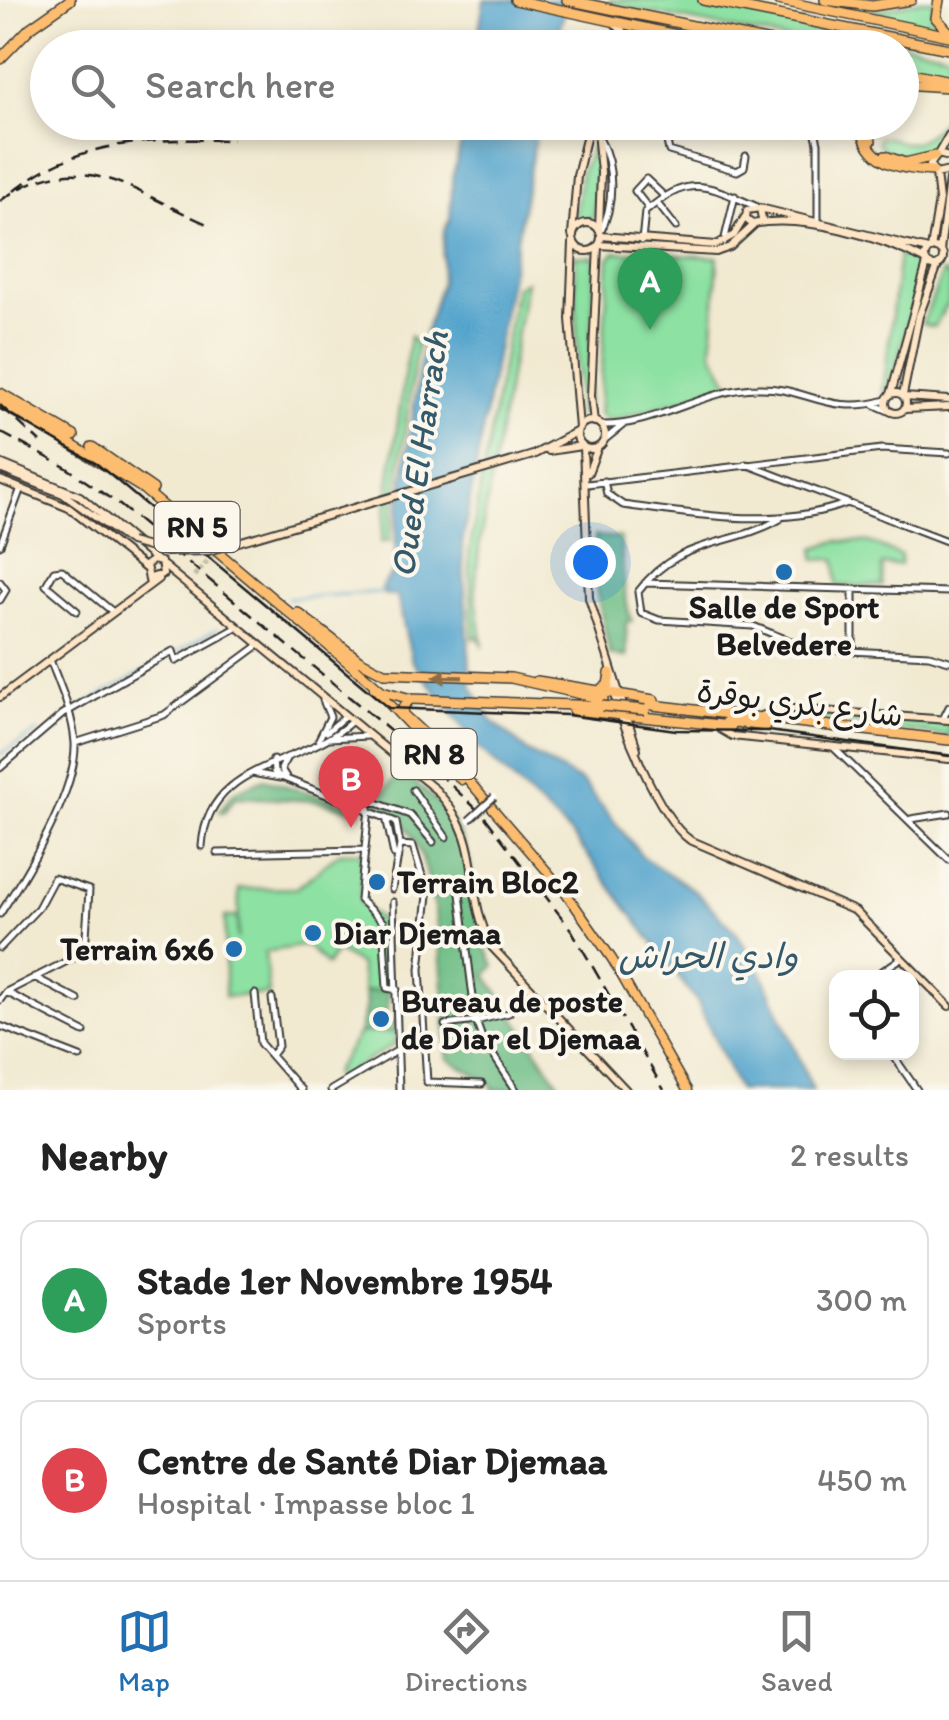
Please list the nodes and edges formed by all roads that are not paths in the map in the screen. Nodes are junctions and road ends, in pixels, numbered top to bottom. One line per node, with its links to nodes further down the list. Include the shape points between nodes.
1 (515, 0): 9 (highway)
2 (567, 0): 9 (highway)
3 (703, 0): 13 (highway)
4 (778, 0): 14 (highway)
5 (825, 0): 6 (highway, via 872,6)
6 (911, 0)
7 (939, 0): 14 (highway, via 936,18)
8 (70, 2): 17 (highway, via 30,28)
9 (606, 16): 10 (main road); 11 (highway); 12 (highway)
10 (622, 30)
11 (658, 30)
12 (691, 30)
13 (854, 30)
14 (949, 34)
15 (919, 43): 16 (highway)
16 (949, 49)
17 (0, 59)
18 (919, 76): 20 (highway)
19 (919, 84): 20 (highway)
20 (949, 84)
21 (949, 135): 28 (main road)
22 (588, 140): 44 (main road, via 576,182)
23 (597, 140): 43 (main road)
24 (664, 140): 29 (street, via 672,153 737,171)
25 (818, 140): 40 (street)
26 (866, 140): 32 (highway, via 882,162)
27 (870, 140): 28 (highway, via 892,161)
28 (936, 155): 30 (main road); 32 (main road)
29 (746, 156)
30 (949, 157)
31 (949, 172): 32 (main road)
32 (935, 173): 48 (main road)
33 (949, 180): 48 (main road)
34 (664, 196): 35 (street, via 687,186); 36 (street); 38 (street, via 646,179 635,191)
35 (736, 198): 37 (street); 39 (street); 46 (street)
36 (657, 202): 38 (street); 42 (street)
37 (757, 207): 39 (main road); 40 (main road); 41 (main road)
38 (649, 208): 45 (street)
39 (746, 215): 41 (main road); 46 (main road)
40 (818, 220): 48 (main road)
41 (759, 222): 47 (main road, via 716,252); 49 (main road, via 784,220 836,232)
42 (676, 226)
43 (600, 233): 44 (main road, via 586,223); 45 (main road); 47 (main road)
44 (573, 238): 47 (main road, via 582,251); 60 (main road, via 570,320)
45 (642, 241): 46 (main road)
46 (724, 243)
47 (598, 246): 58 (main road, via 591,396)
48 (933, 250): 49 (main road); 50 (main road, via 943,258)
49 (927, 262): 50 (main road); 53 (main road)
50 (938, 265): 51 (main road, via 919,316)
51 (903, 396): 53 (main road); 55 (main road); 56 (main road)
52 (0, 397): 93 (highway, RN 5, via 142,488); 98 (highway, RN 5, one-way to 52, via 511,678 384,673 310,623 126,468)
53 (888, 397): 54 (street); 57 (main road)
54 (867, 404): 57 (street); 59 (street, via 828,405 755,388)
55 (949, 404): 56 (main road)
56 (903, 409): 57 (main road)
57 (891, 412)
58 (597, 424): 59 (street); 60 (main road); 61 (main road)
59 (626, 424): 61 (street)
60 (578, 429): 62 (main road); 64 (main road)
61 (602, 443): 62 (main road); 68 (main road)
62 (582, 446): 64 (main road); 68 (main road)
63 (949, 453): 65 (street, via 882,449)
64 (534, 455): 66 (main road, bridge, via 208,551 166,552 130,542 63,494)
65 (743, 463): 69 (street); 71 (street)
66 (0, 466): 75 (main road, via 80,496)
67 (0, 480): 70 (main road)
68 (587, 481): 69 (street); 92 (main road, via 589,598)
69 (604, 481): 72 (street, via 607,494 624,505)
70 (21, 488): 74 (street); 77 (main road, via 78,514)
71 (848, 503): 72 (street); 73 (street)
72 (780, 519): 80 (street, via 690,548)
73 (949, 542)
74 (0, 544)
75 (156, 560): 76 (main road); 77 (main road)
76 (164, 566): 78 (main road); 81 (main road)
77 (145, 568): 78 (main road)
78 (155, 580): 81 (main road); 86 (main road)
79 (0, 582): 84 (street, via 6,590)
80 (645, 583): 82 (street); 89 (street, via 636,599 645,617 753,626 810,649)
81 (188, 585): 87 (main road)
82 (853, 590): 83 (street); 89 (street)
83 (949, 592)
84 (0, 600)
85 (76, 611): 86 (street, via 46,586 54,570)
86 (114, 613): 90 (main road)
87 (238, 627): 88 (main road); 102 (street, via 176,661 173,651)
88 (260, 644): 94 (main road); 111 (street, via 164,716)
89 (853, 651): 91 (street)
90 (50, 660): 96 (main road); 102 (street)
91 (949, 660)
92 (610, 673): 95 (main road); 98 (highway)
93 (372, 686): 97 (highway, RN 5); 128 (main road, RN 8)
94 (319, 693): 105 (main road); 110 (street, via 330,718)
95 (617, 694): 98 (highway); 103 (highway); 104 (highway)
96 (0, 697)
97 (411, 699): 99 (highway, RN 5); 128 (main road, RN 8, via 403,714)
98 (600, 699): 99 (highway, RN 5); 100 (highway, RN 5, bridge)
99 (516, 702): 103 (highway)
100 (644, 707): 104 (highway, RN 5); 108 (highway, شارع بكري بوقرة / RN 5)
101 (949, 707): 106 (street)
102 (68, 712): 111 (street); 119 (street)
103 (623, 714): 107 (highway); 144 (main road, via 662,810 684,836 855,911)
104 (754, 717): 106 (main road, via 793,708); 108 (highway, RN 5)
105 (349, 718): 109 (main road); 110 (street)
106 (946, 719)
107 (710, 723): 108 (highway); 113 (main road, via 732,736)
108 (771, 724): 112 (highway, شارع بكري بوقرة / RN 5)
109 (373, 738): 110 (street, via 351,734); 172 (main road, via 460,816 482,928 504,964)
110 (318, 741): 115 (street)
111 (75, 743): 142 (street, via 48,836)
112 (949, 743)
113 (831, 744): 114 (main road); 118 (street)
114 (851, 747): 116 (main road); 118 (street)
115 (290, 753): 117 (street); 121 (street, via 280,769)
116 (949, 759)
117 (273, 760): 120 (street); 121 (street, via 277,775)
118 (851, 763): 129 (street)
119 (0, 768)
120 (250, 773): 121 (street); 134 (street, via 214,806)
121 (293, 781): 125 (street)
122 (413, 790): 131 (street)
123 (348, 793): 132 (street, via 410,815)
124 (494, 797): 130 (street, bridge)
125 (369, 808): 127 (street); 135 (street)
126 (949, 814): 129 (street)
127 (385, 815): 133 (street, via 398,825); 137 (street)
128 (500, 818): 173 (main road, RN 8, via 585,920)
129 (911, 819): 138 (street)
130 (469, 820)
131 (446, 837)
132 (432, 842)
133 (400, 845): 137 (street); 166 (street, via 414,846 428,896 420,969 427,1082)
134 (202, 846)
135 (363, 850): 136 (street); 147 (street, via 360,902 383,922 386,988)
136 (216, 853)
137 (394, 858): 139 (street)
138 (948, 858)
139 (392, 889)
140 (460, 894): 156 (street)
141 (392, 902): 147 (street)
142 (0, 914)
143 (0, 948): 146 (street, via 38,908 54,878 89,890 84,952)
144 (900, 958): 145 (street); 153 (main road)
145 (883, 970)
146 (34, 977): 148 (street); 152 (street)
147 (398, 990): 160 (street)
148 (6, 992): 151 (street); 159 (street)
149 (256, 994): 161 (street, via 260,1043)
150 (272, 998): 161 (street, via 278,1046)
151 (0, 1000)
152 (78, 1000)
153 (947, 1004): 155 (main road)
154 (510, 1013): 156 (street)
155 (949, 1015)
156 (476, 1021): 157 (street); 171 (street)
157 (444, 1025)
158 (0, 1026): 162 (street)
159 (84, 1032)
160 (400, 1049): 163 (street); 165 (street)
161 (272, 1054): 168 (street)
162 (80, 1057)
163 (381, 1058): 165 (street); 167 (street)
164 (897, 1060): 174 (street)
165 (399, 1065): 170 (street)
166 (482, 1084)
167 (340, 1088): 169 (street)
168 (300, 1090)
169 (331, 1090)
170 (399, 1090)
171 (516, 1090)
172 (626, 1090)
173 (687, 1090)
174 (917, 1090)

